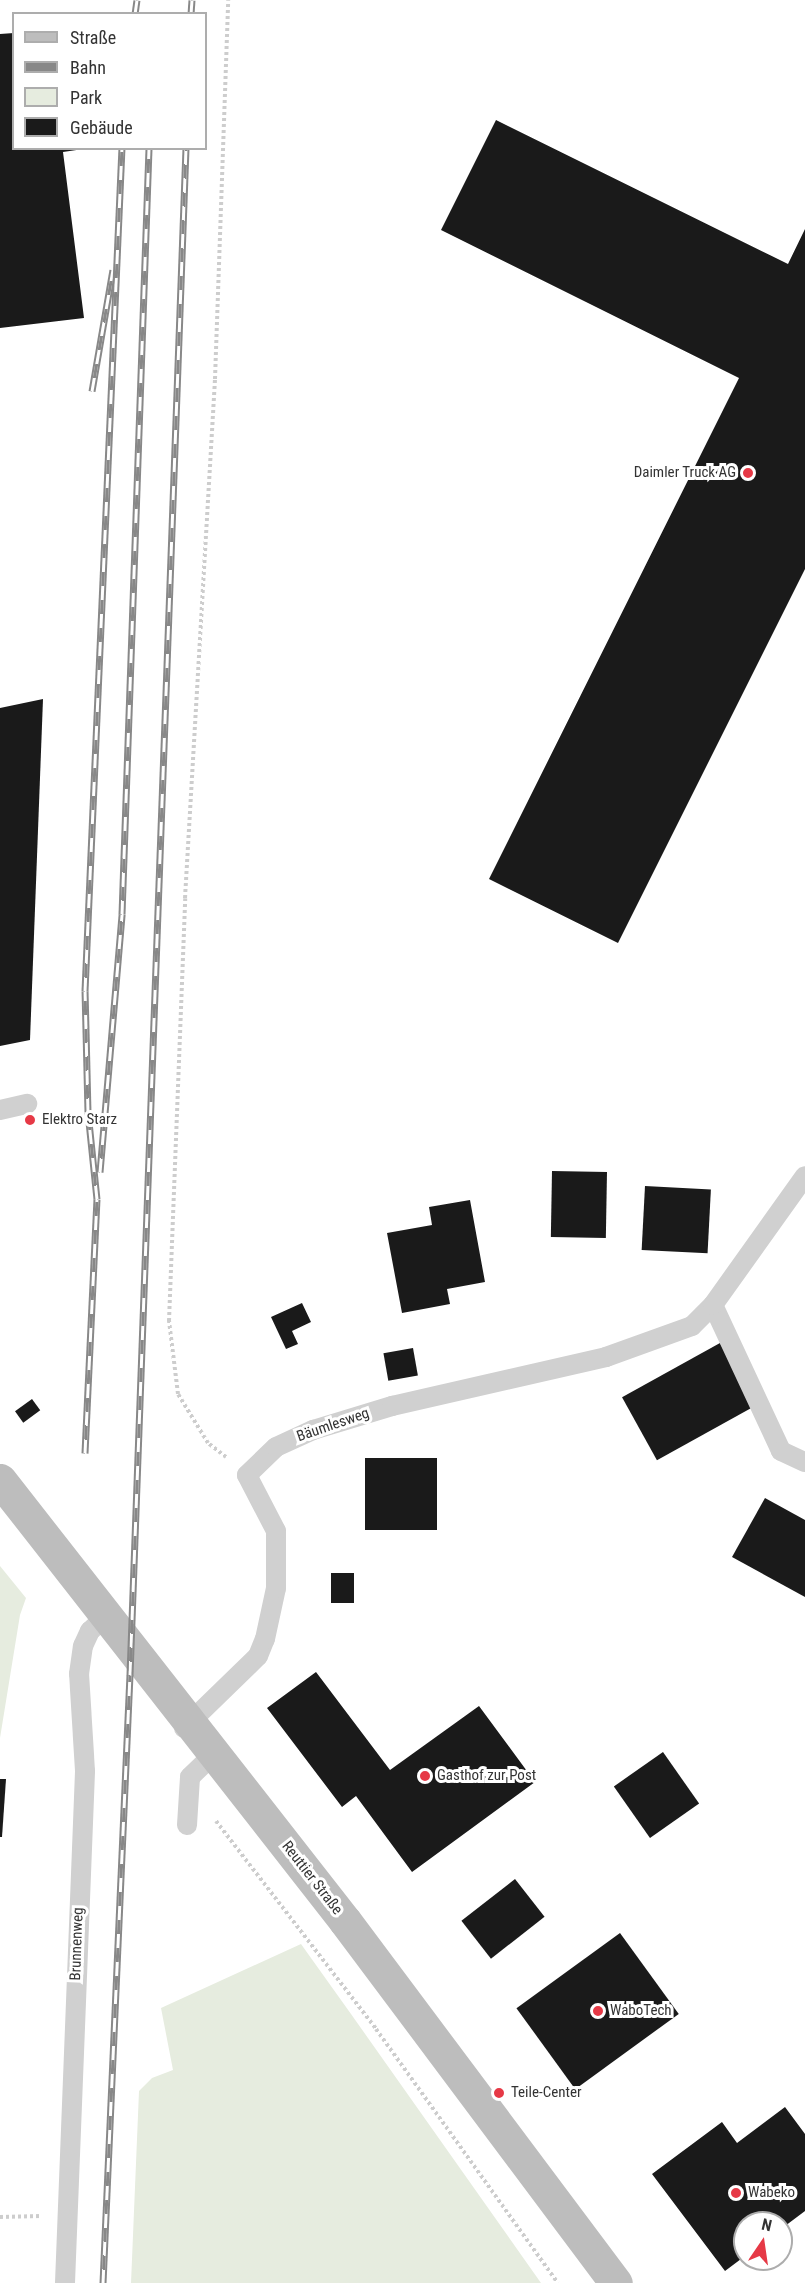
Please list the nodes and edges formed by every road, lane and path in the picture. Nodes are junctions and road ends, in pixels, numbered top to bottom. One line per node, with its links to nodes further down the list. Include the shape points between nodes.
1 (228, 0): 7 (path, via 215,379 185,898 169,1321 178,1394 208,1443)
2 (27, 1104): 3 (lane)
3 (0, 1110)
4 (805, 1176): 5 (lane, Bäumlesweg)
5 (713, 1305): 6 (lane, via 781,1451); 7 (lane, Bäumlesweg, via 692,1326 606,1357 392,1406 313,1430 276,1447)
6 (805, 1462)
7 (248, 1475): 10 (lane, via 276,1531 276,1588 266,1639 258,1656)
8 (0, 1480): 9 (main road, Reuttier Straße)
9 (107, 1614): 10 (main road, Reuttier Straße); 14 (lane, Brunnenweg, via 90,1631 83,1646 79,1674 85,1771)
10 (184, 1728): 11 (main road, Reuttier Straße)
11 (215, 1753): 12 (lane); 18 (main road, Reuttier Straße)
12 (190, 1777): 13 (lane); 17 (path, via 219,1826 383,2038)
13 (187, 1825)
14 (68, 2216): 15 (path); 16 (lane, Brunnenweg)
15 (0, 2217)
16 (65, 2283)
17 (558, 2283)
18 (616, 2283)

